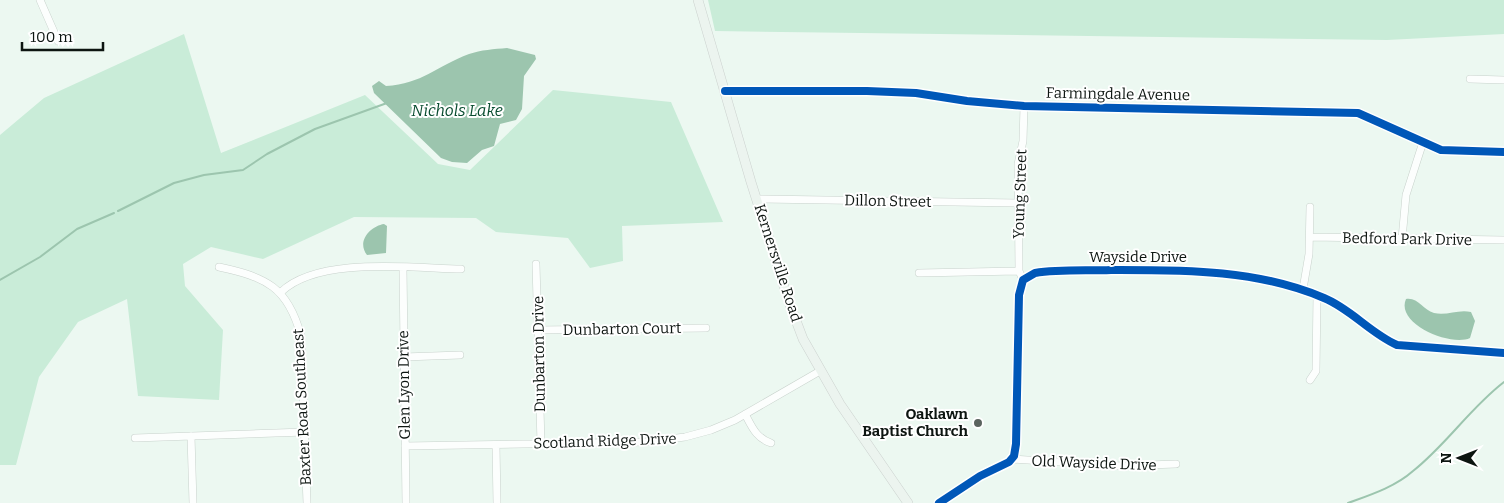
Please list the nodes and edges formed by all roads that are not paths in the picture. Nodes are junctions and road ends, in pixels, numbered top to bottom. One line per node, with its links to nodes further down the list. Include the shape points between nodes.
1 (40, 0): 3 (street)
2 (698, 0): 6 (main road, Kernersville Road)
3 (58, 41)
4 (1470, 79): 5 (street)
5 (1504, 80)
6 (725, 91): 7 (street, Farmingdale Avenue, via 899,92); 10 (main road, Kernersville Road)
7 (1024, 106): 8 (street, Farmingdale Avenue, via 1358,113); 11 (street, Young Street)
8 (1423, 142): 9 (street, Farmingdale Avenue, via 1452,151); 14 (street, via 1406,195)
9 (1504, 152)
10 (757, 199): 11 (street, Dillon Street); 31 (main road, Kernersville Road, via 789,302)
11 (1018, 203): 20 (street, Young Street)
12 (1310, 207): 13 (street)
13 (1310, 237): 14 (street, Bedford Park Drive); 23 (street)
14 (1402, 238): 15 (street, Bedford Park Drive)
15 (1504, 240)
16 (536, 264): 27 (street, Dunbarton Drive)
17 (220, 267): 24 (street, via 249,274)
18 (403, 268): 19 (street); 24 (street, via 332,270 310,276); 30 (street, Glen Lyon Drive)
19 (460, 269)
20 (1019, 271): 21 (street); 22 (street, Young Street)
21 (919, 273)
22 (1024, 280): 23 (street, Wayside Drive, via 1035,273 1049,271 1193,270 1242,275); 41 (street, via 1018,301 1016,444)
23 (1303, 289): 25 (street, Wayside Drive)
24 (281, 292): 34 (street, Baxter Road Southeast, via 296,318 301,336)
25 (1317, 295): 28 (street, Wayside Drive, via 1339,305 1397,345); 32 (street, via 1316,371)
26 (706, 328): 27 (street, Dunbarton Court)
27 (538, 330): 38 (street, Dunbarton Drive)
28 (1504, 353)
29 (460, 355): 30 (street)
30 (404, 357): 40 (street, Glen Lyon Drive)
31 (820, 371): 33 (street, Scotland Ridge Drive); 47 (main road, Kernersville Road)
32 (1310, 380)
33 (745, 414): 37 (street, via 757,435); 38 (street, Scotland Ridge Drive, via 711,430 672,440)
34 (305, 432): 35 (street); 44 (street, Baxter Road Southeast)
35 (191, 436): 36 (street); 43 (street)
36 (135, 438)
37 (771, 443)
38 (541, 444): 39 (street, Scotland Ridge Drive)
39 (496, 445): 40 (street, Scotland Ridge Drive); 46 (street)
40 (405, 446): 45 (street, Glen Lyon Drive)
41 (1012, 459): 42 (street, Old Wayside Drive, via 1121,466); 48 (street)
42 (1176, 464)
43 (193, 503)
44 (306, 503)
45 (406, 503)
46 (497, 503)
47 (908, 503)
48 (939, 503)

